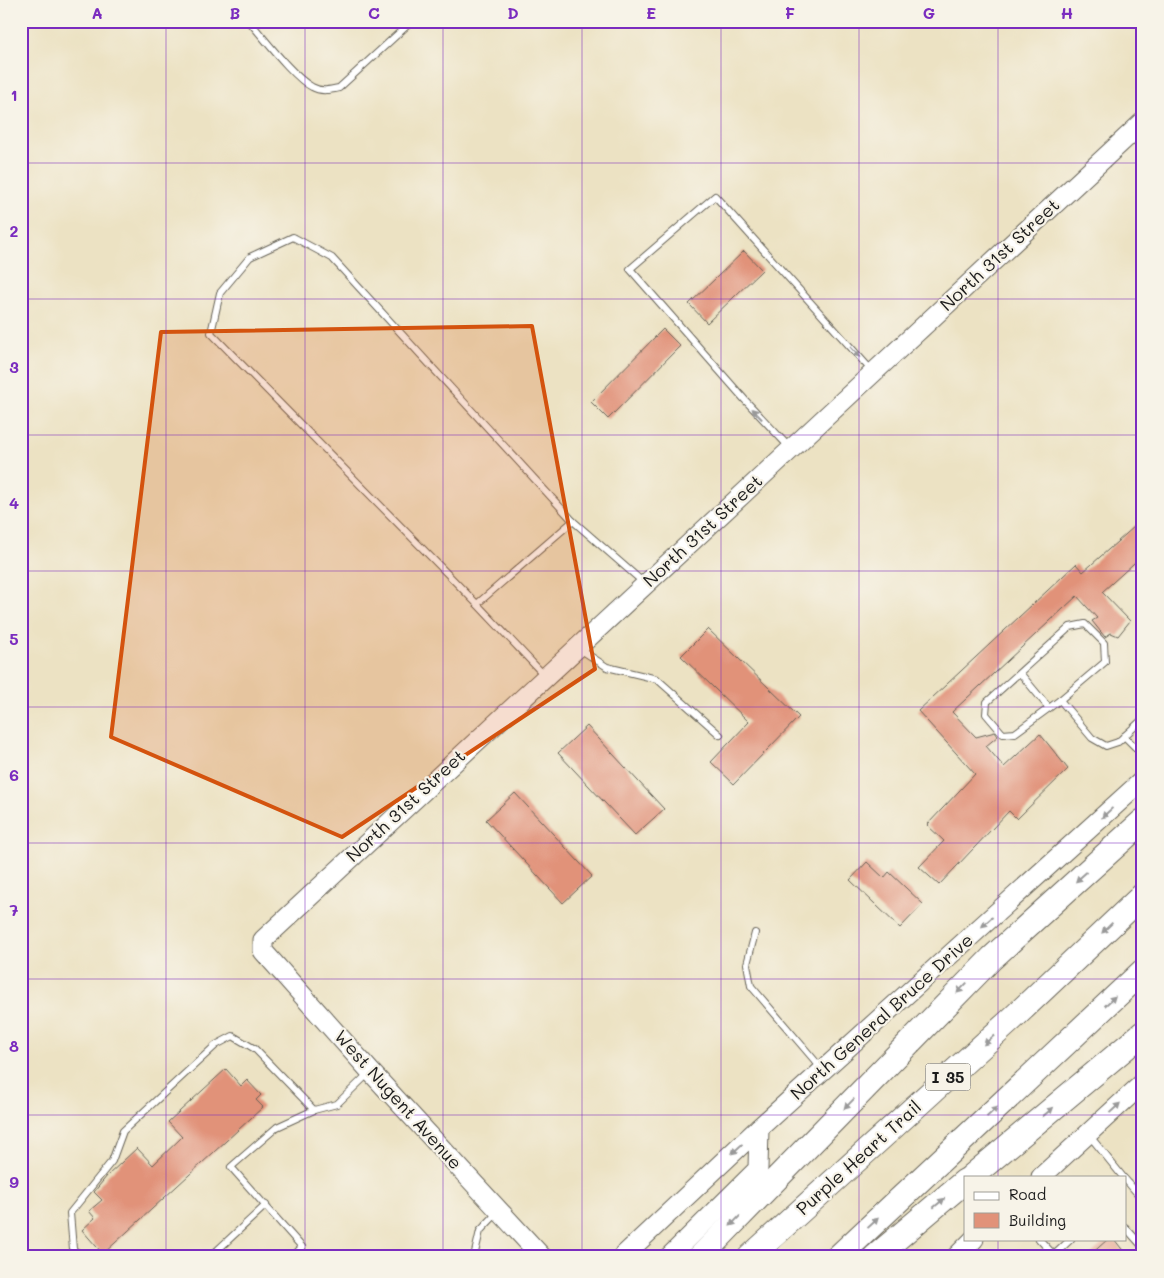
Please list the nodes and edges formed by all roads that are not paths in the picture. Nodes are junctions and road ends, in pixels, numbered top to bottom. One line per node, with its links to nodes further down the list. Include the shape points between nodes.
1 (249, 21): 2 (lane, via 301,80 326,91 339,88)
2 (412, 21)
3 (1143, 122): 4 (street, North 31st Street)
4 (873, 372): 5 (street, North 31st Street); 5 (lane, one-way to 4, via 630,269 715,196)
5 (791, 449): 7 (street, North 31st Street)
6 (572, 521): 7 (lane); 8 (lane); 8 (lane, via 332,258 293,237 250,257 220,293 210,333)
7 (646, 584): 9 (street, North 31st Street)
8 (477, 604): 11 (lane)
9 (577, 648): 11 (street, North 31st Street); 15 (lane, via 607,667 657,679)
10 (1020, 673): 12 (lane, via 1070,627 1085,624 1104,643 1104,662); 13 (lane); 13 (lane, via 987,702 986,714 1003,734 1015,733)
11 (546, 677): 22 (street, North 31st Street)
12 (1060, 700): 13 (lane); 16 (lane, via 1092,738 1106,746)
13 (1048, 708)
14 (1143, 719): 16 (lane)
15 (720, 735)
16 (1124, 736): 17 (lane)
17 (1143, 755)
18 (1143, 780): 25 (street, North General Bruce Drive, one-way to 25)
19 (1143, 821): 54 (highway, one-way to 54, via 992,958)
20 (1143, 895): 55 (highway, Purple Heart Trail / I 35, one-way to 55)
21 (755, 932): 25 (lane, via 747,964 751,986)
22 (263, 940): 26 (street, West Nugent Avenue, via 263,951)
23 (1143, 971): 56 (highway, one-way to 23)
24 (1143, 1033): 31 (highway, one-way to 24)
25 (823, 1070): 29 (street, North General Bruce Drive)
26 (370, 1071): 28 (lane, via 337,1104); 38 (street, West Nugent Avenue)
27 (1143, 1083): 30 (street, one-way to 27)
28 (314, 1110): 37 (lane, via 277,1127 231,1167); 47 (lane, via 255,1049 233,1036 216,1045 123,1131 112,1161 70,1213 74,1249)
29 (759, 1128): 43 (street, North General Bruce Drive, one-way to 43); 53 (street, via 758,1169)
30 (1088, 1134): 32 (street); 33 (lane)
31 (972, 1176)
32 (1042, 1176)
33 (1122, 1176)
34 (1126, 1180): 36 (lane)
35 (964, 1182): 57 (highway, one-way to 35)
36 (1143, 1200)
37 (266, 1205): 48 (lane); 49 (lane, via 302,1246)
38 (499, 1211): 45 (street, West Nugent Avenue); 50 (lane, via 480,1231)
39 (1126, 1228): 44 (lane)
40 (973, 1240): 58 (street)
41 (1040, 1240): 46 (lane)
42 (1070, 1240): 46 (lane)
43 (637, 1243): 51 (street); 52 (street, North General Bruce Drive)
44 (1143, 1247)
45 (542, 1256)
46 (1053, 1256)
47 (83, 1257)
48 (210, 1257)
49 (292, 1257)
50 (474, 1257)
51 (608, 1257)
52 (622, 1257)
53 (669, 1257)
54 (700, 1257)
55 (750, 1257)
56 (838, 1257)
57 (875, 1257)
58 (956, 1257)

